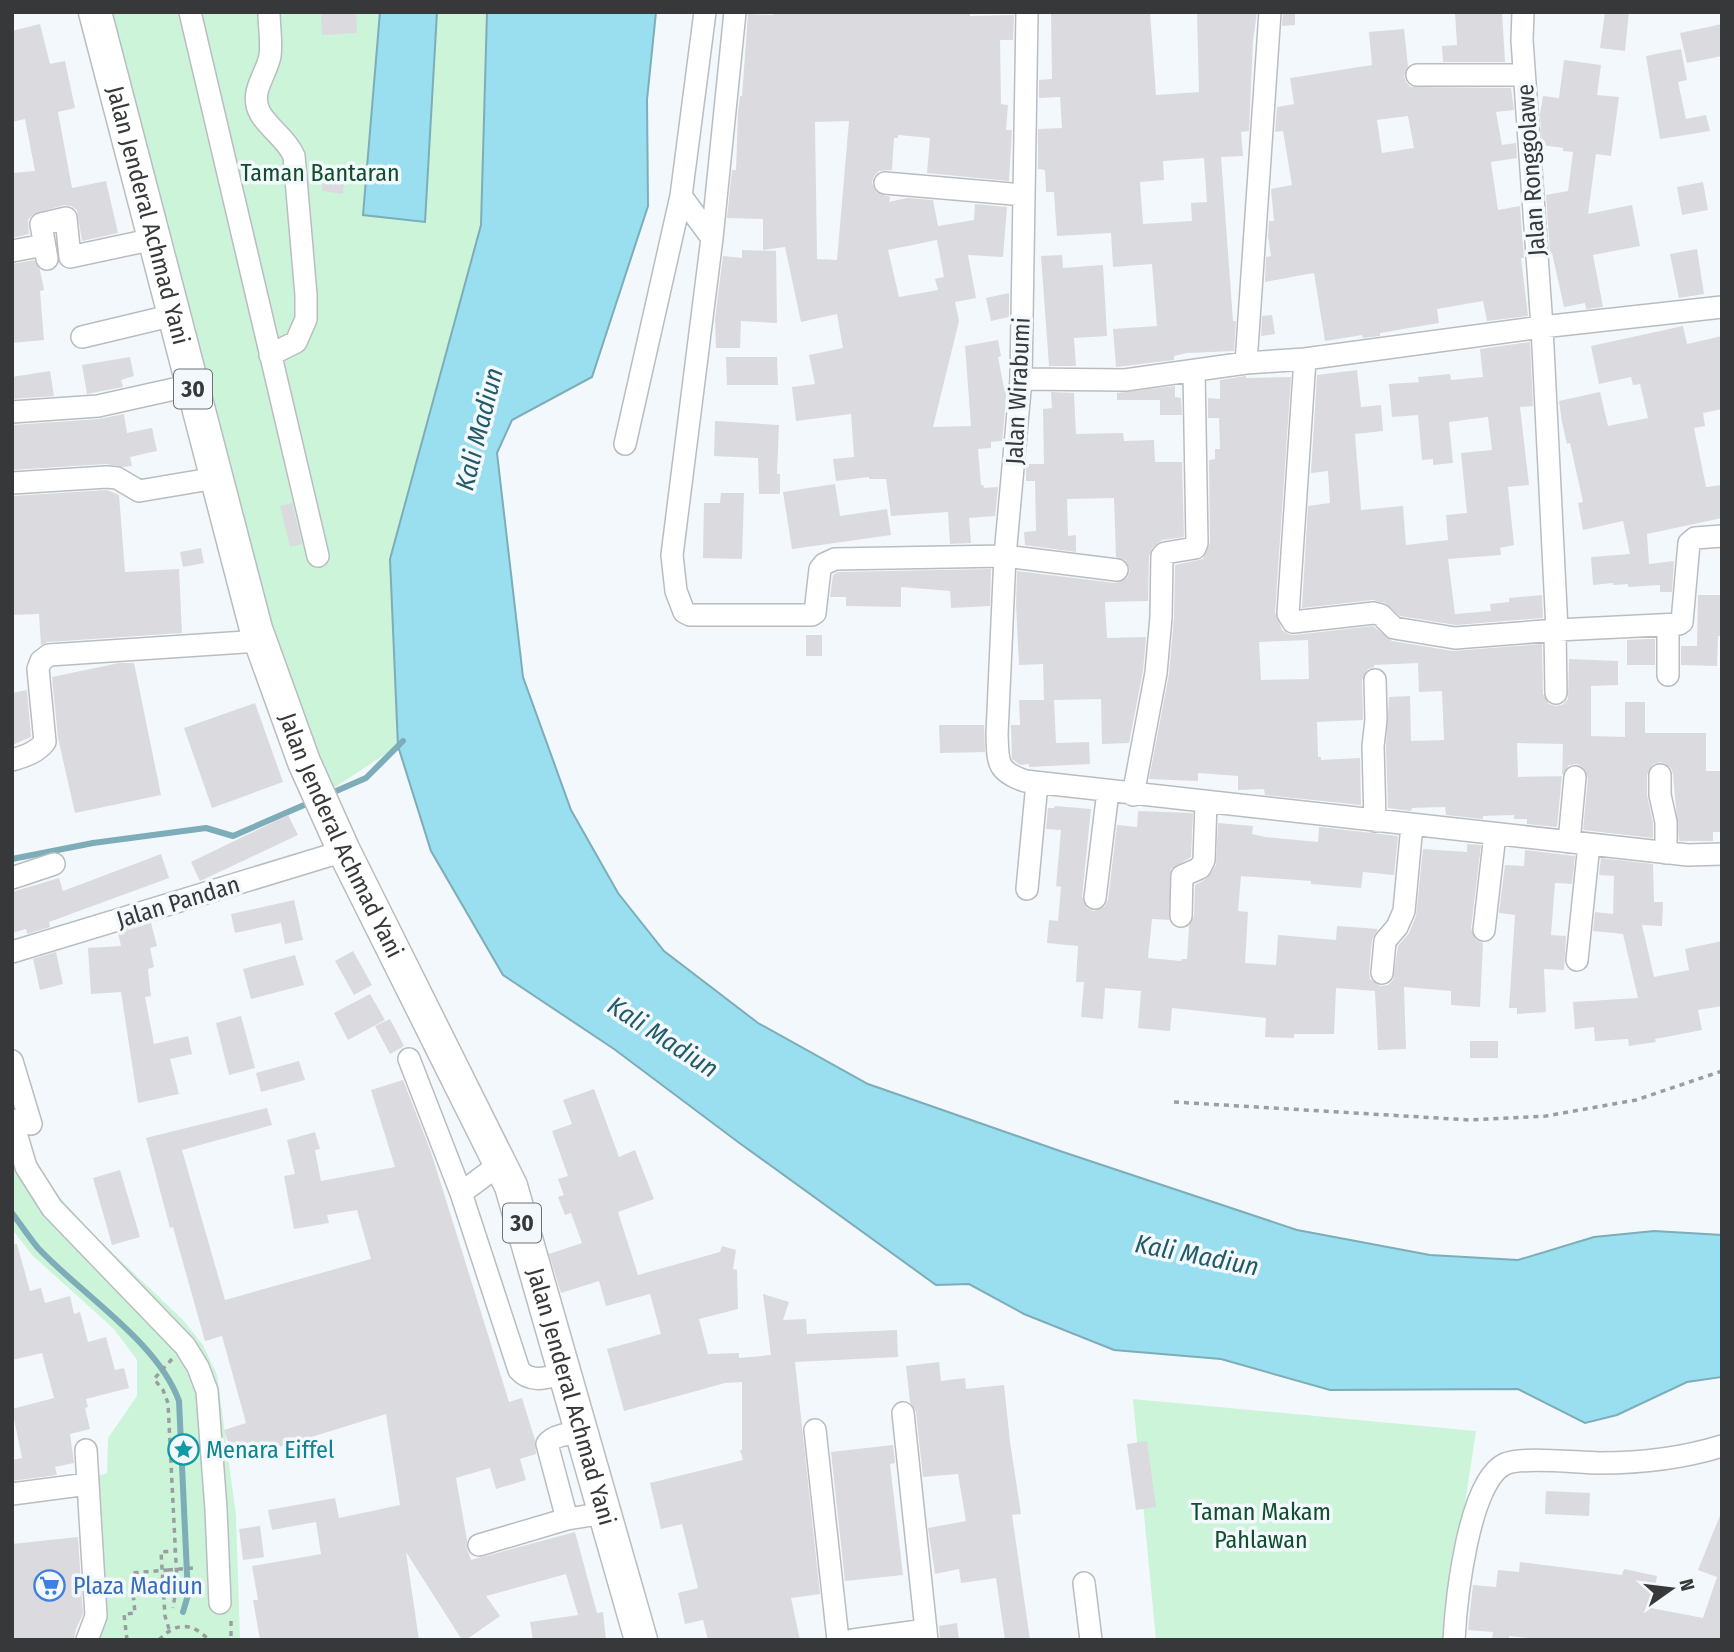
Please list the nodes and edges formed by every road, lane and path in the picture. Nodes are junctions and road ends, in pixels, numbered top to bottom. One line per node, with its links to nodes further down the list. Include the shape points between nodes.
1 (95, 12): 15 (highway, Jalan Jenderal Achmad Yani / 30)
2 (190, 12): 21 (street)
3 (269, 12): 21 (street, via 270,56 256,101 261,116 294,156 306,295 306,319 296,342)
4 (705, 12): 13 (street)
5 (735, 12): 14 (street)
6 (1027, 12): 12 (street, Jalan Wirabumi)
7 (1270, 12): 23 (street)
8 (1523, 12): 10 (street, Jalan Ronggolawe)
9 (1417, 75): 10 (street)
10 (1524, 75): 19 (street, Jalan Ronggolawe)
11 (886, 183): 12 (street)
12 (1024, 195): 25 (street, Jalan Wirabumi)
13 (681, 196): 14 (street); 28 (street)
14 (712, 238): 33 (street, via 672,555 676,591 684,612 812,615 820,569 835,559)
15 (154, 239): 16 (street, via 70,257 66,218 41,224 45,252); 18 (highway, Jalan Jenderal Achmad Yani / 30)
16 (12, 251)
17 (1722, 307): 19 (street)
18 (174, 315): 20 (street); 26 (highway, Jalan Jenderal Achmad Yani / 30)
19 (1542, 327): 22 (street); 36 (street, Jalan Ronggolawe)
20 (82, 337)
21 (270, 355): 32 (street)
22 (1305, 359): 23 (street); 36 (street, via 1290,620 1374,613 1394,628 1454,638)
23 (1246, 363): 24 (street)
24 (1194, 371): 25 (street, via 1125,380); 46 (street, via 1197,543 1195,548 1162,556 1156,673)
25 (1021, 379): 33 (street, Jalan Wirabumi)
26 (192, 385): 27 (street, via 98,406); 29 (highway, Jalan Jenderal Achmad Yani / 30)
27 (12, 412)
28 (625, 444)
29 (216, 478): 30 (street, via 139,491 107,477); 37 (highway, Jalan Jenderal Achmad Yani / 30)
30 (12, 482)
31 (1722, 536): 35 (street, via 1695,538 1689,543 1682,622)
32 (318, 556)
33 (1005, 556): 34 (street); 44 (street, Jalan Wirabumi, via 998,758 1011,776)
34 (1117, 570)
35 (1668, 625): 36 (street); 38 (street)
36 (1556, 630): 40 (street, Jalan Ronggolawe)
37 (260, 641): 41 (street, via 49,655 38,669 45,742 40,749); 51 (highway, Jalan Jenderal Achmad Yani / 30, via 304,762)
38 (1668, 675)
39 (1376, 680): 48 (street)
40 (1556, 693)
41 (12, 760)
42 (1660, 775): 53 (street)
43 (1575, 777): 52 (street)
44 (1037, 783): 45 (street); 57 (street)
45 (1108, 791): 46 (street); 58 (street)
46 (1133, 795): 47 (street)
47 (1206, 803): 48 (street); 59 (street, via 1204,860 1200,868 1182,876)
48 (1375, 821): 49 (street)
49 (1412, 825): 50 (street); 63 (street, via 1404,911 1385,941)
50 (1495, 834): 52 (street); 60 (street)
51 (340, 841): 61 (street, Jalan Pandan); 69 (highway, Jalan Jenderal Achmad Yani / 30)
52 (1579, 843): 53 (street); 62 (street)
53 (1666, 853): 54 (street)
54 (1722, 854)
55 (54, 864): 56 (street)
56 (12, 878)
57 (1027, 889)
58 (1095, 898)
59 (1181, 916)
60 (1484, 930)
61 (12, 952)
62 (1577, 960)
63 (1381, 973)
64 (409, 1059): 70 (street)
65 (12, 1061): 68 (street)
66 (1722, 1070): 67 (path, via 1636,1100 1546,1116 1495,1119)
67 (1174, 1102)
68 (22, 1122): 87 (street, via 26,1167 52,1208 185,1346 198,1367 207,1391)
69 (500, 1164): 70 (street); 72 (highway, Jalan Jenderal Achmad Yani / 30, via 511,1186)
70 (461, 1193): 72 (street, via 519,1370 533,1379)
71 (169, 1363): 83 (path, via 154,1378 168,1403)
72 (565, 1374): 75 (highway, Jalan Jenderal Achmad Yani / 30)
73 (902, 1413): 90 (street)
74 (815, 1430): 96 (street)
75 (582, 1433): 80 (highway, Jalan Jenderal Achmad Yani / 30); 81 (street, via 556,1437 547,1444)
76 (1722, 1446): 99 (street, via 1695,1455 1635,1462 1524,1462 1499,1468 1468,1533)
77 (86, 1450): 78 (street)
78 (88, 1484): 79 (street); 91 (street, via 96,1616)
79 (12, 1494)
80 (605, 1513): 81 (street); 95 (highway, Jalan Jenderal Achmad Yani / 30)
81 (567, 1519): 82 (street)
82 (479, 1545)
83 (175, 1551): 85 (path, via 161,1552); 88 (path)
84 (194, 1568): 85 (path, bridge)
85 (165, 1570): 89 (path); 92 (path, via 131,1573 135,1613 124,1614)
86 (1084, 1583): 98 (street)
87 (220, 1603)
88 (173, 1608)
89 (169, 1629): 93 (path); 94 (path, via 183,1625 198,1629)
90 (927, 1635): 97 (street)
91 (88, 1640)
92 (127, 1640)
93 (159, 1640)
94 (208, 1640)
95 (641, 1640)
96 (838, 1640)
97 (853, 1640)
98 (1091, 1640)
99 (1454, 1640)

